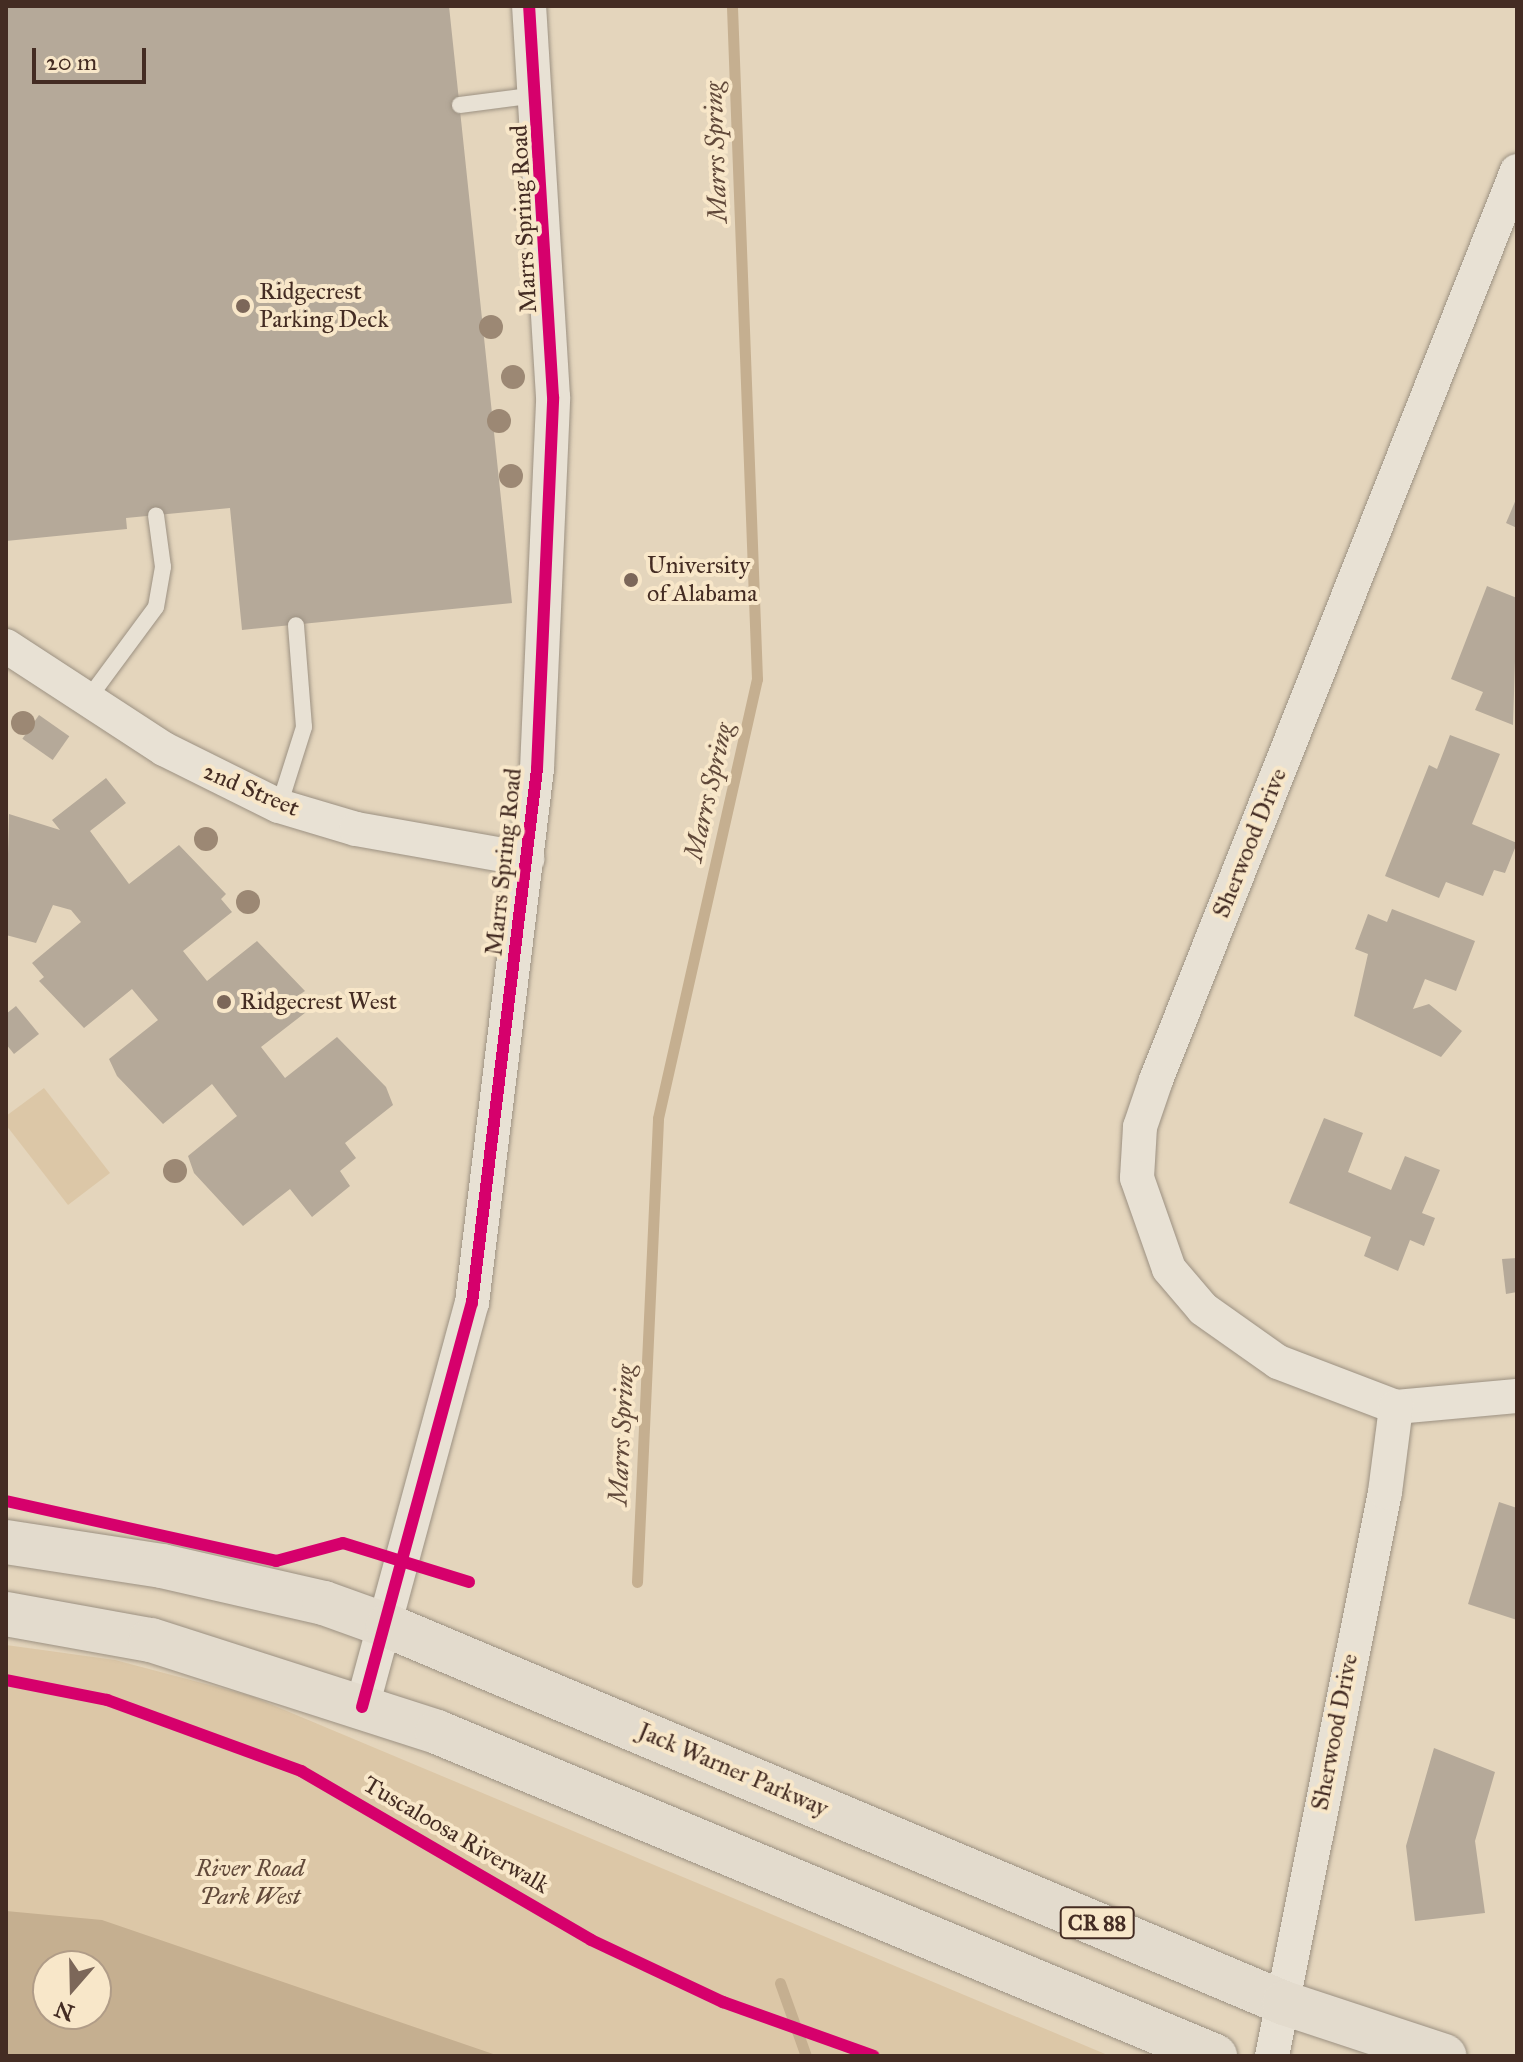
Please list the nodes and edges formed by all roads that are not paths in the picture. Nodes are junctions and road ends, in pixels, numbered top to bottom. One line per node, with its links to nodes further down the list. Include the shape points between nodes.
1 (529, 6): 2 (street, Marrs Spring Road)
2 (538, 94): 3 (lane); 10 (street, Marrs Spring Road, via 553,511)
3 (460, 105)
4 (1517, 171): 12 (street, Sherwood Drive, via 1140,1127 1137,1178 1149,1223 1169,1269 1203,1309 1278,1362)
5 (156, 515): 8 (lane, via 163,567 156,607)
6 (296, 625): 9 (lane, via 304,727)
7 (6, 646): 8 (street, 2nd Street)
8 (88, 699): 9 (street, 2nd Street, via 164,749)
9 (279, 806): 10 (street, 2nd Street, via 356,829)
10 (527, 859): 15 (street, Marrs Spring Road, via 472,1303)
11 (1517, 1396): 12 (street, Sherwood Drive)
12 (1396, 1407): 17 (street, Sherwood Drive)
13 (6, 1542): 15 (main road, Jack Warner Parkway / CR 88, via 162,1566 324,1603)
14 (6, 1614): 16 (main road, via 151,1640)
15 (388, 1626): 16 (street, Marrs Spring Road); 17 (main road, Jack Warner Parkway / CR 88)
16 (362, 1707): 18 (main road)
17 (1284, 2003): 19 (street, Sherwood Drive); 20 (main road, Jack Warner Parkway / CR 88)
18 (1215, 2056)
19 (1272, 2056)
20 (1444, 2056)

